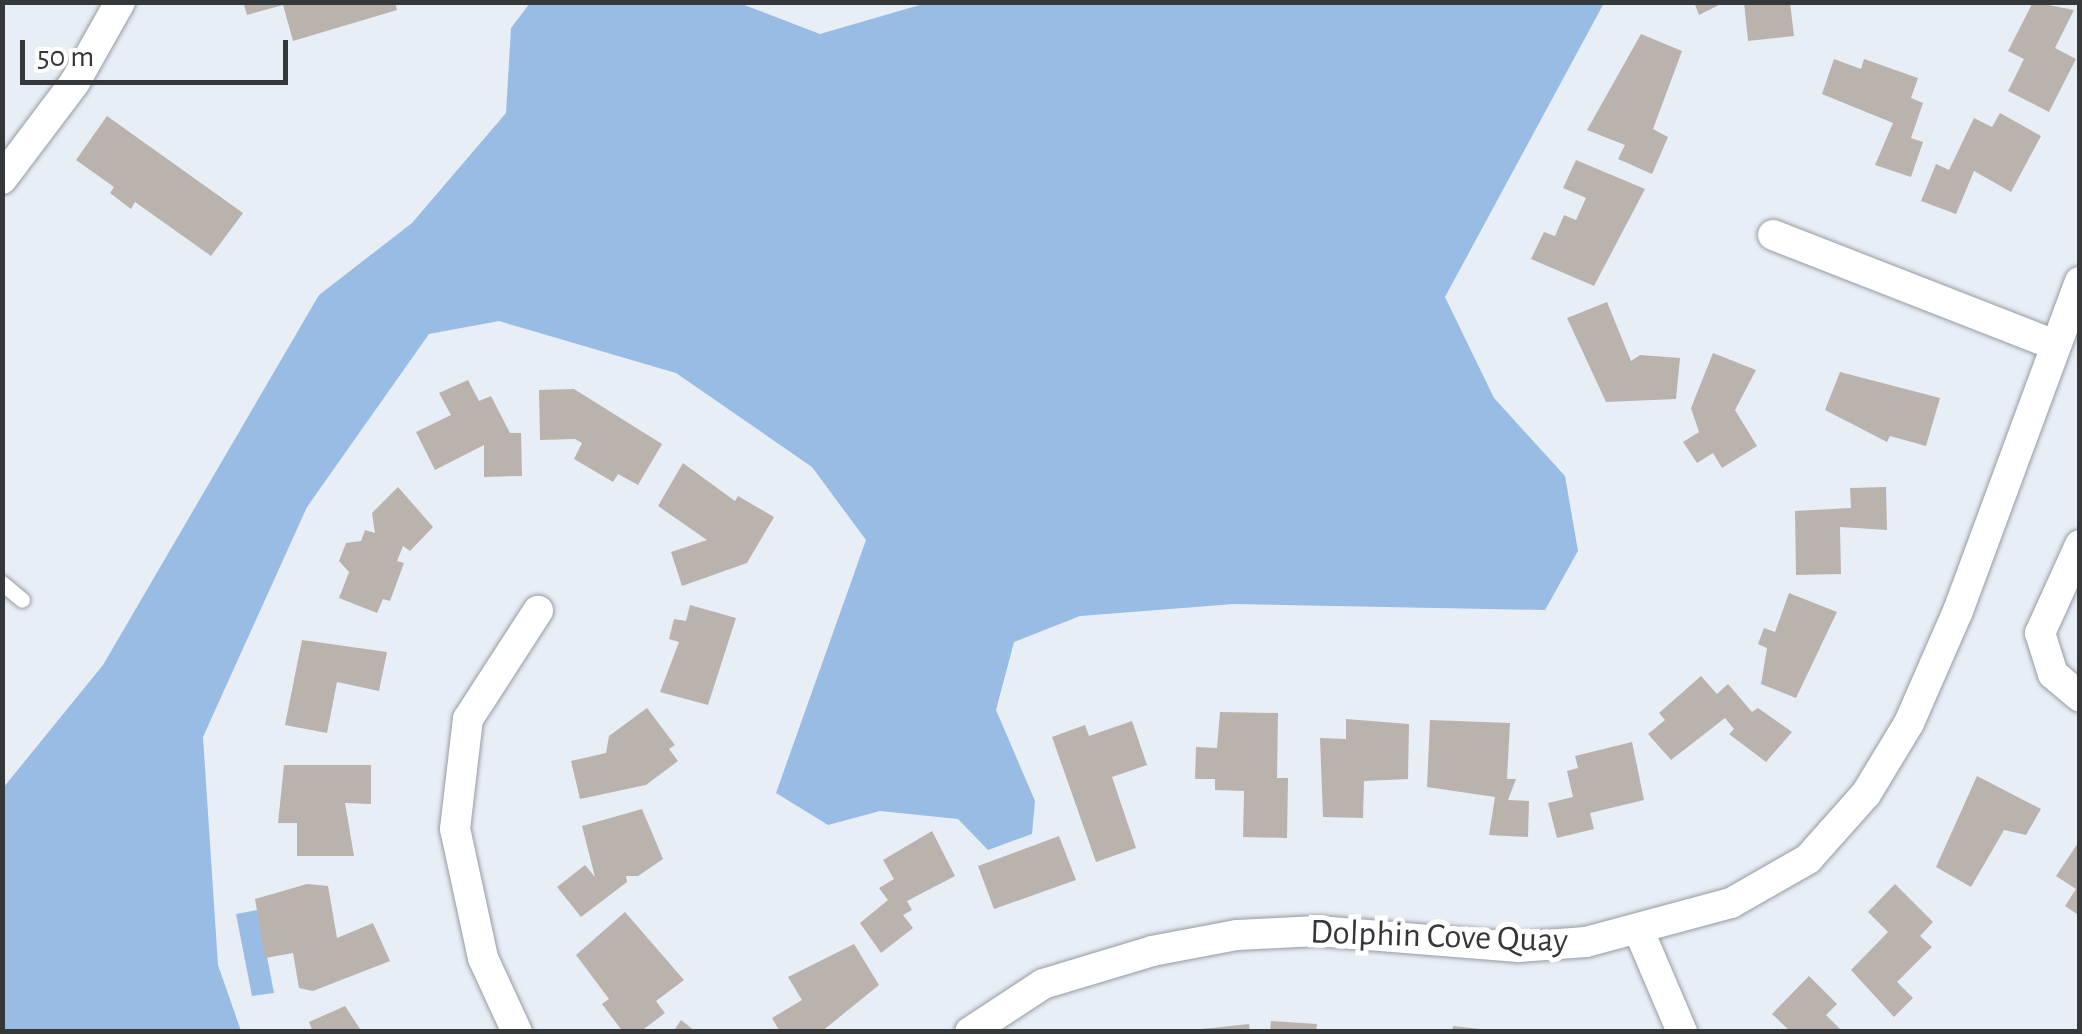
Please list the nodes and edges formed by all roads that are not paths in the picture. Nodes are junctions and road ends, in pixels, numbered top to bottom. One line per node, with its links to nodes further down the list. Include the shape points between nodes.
1 (120, 2): 2 (street, via 75,82)
2 (2, 179)
3 (1772, 236): 5 (street)
4 (2080, 282): 5 (street, Dolphin Cove Quay)
5 (2053, 344): 11 (street, Dolphin Cove Quay, via 1958,612 1909,723 1866,794 1808,859 1731,903)
6 (2080, 545): 10 (street, via 2040,633 2054,674)
7 (2, 583): 8 (lane)
8 (22, 600)
9 (538, 612): 12 (street, via 468,719 455,829 483,958)
10 (2080, 697)
11 (1639, 931): 13 (street, Dolphin Cove Quay, via 1518,948 1318,930 1236,935 1152,951 1042,984); 14 (street)
12 (517, 1032)
13 (970, 1032)
14 (1682, 1032)

